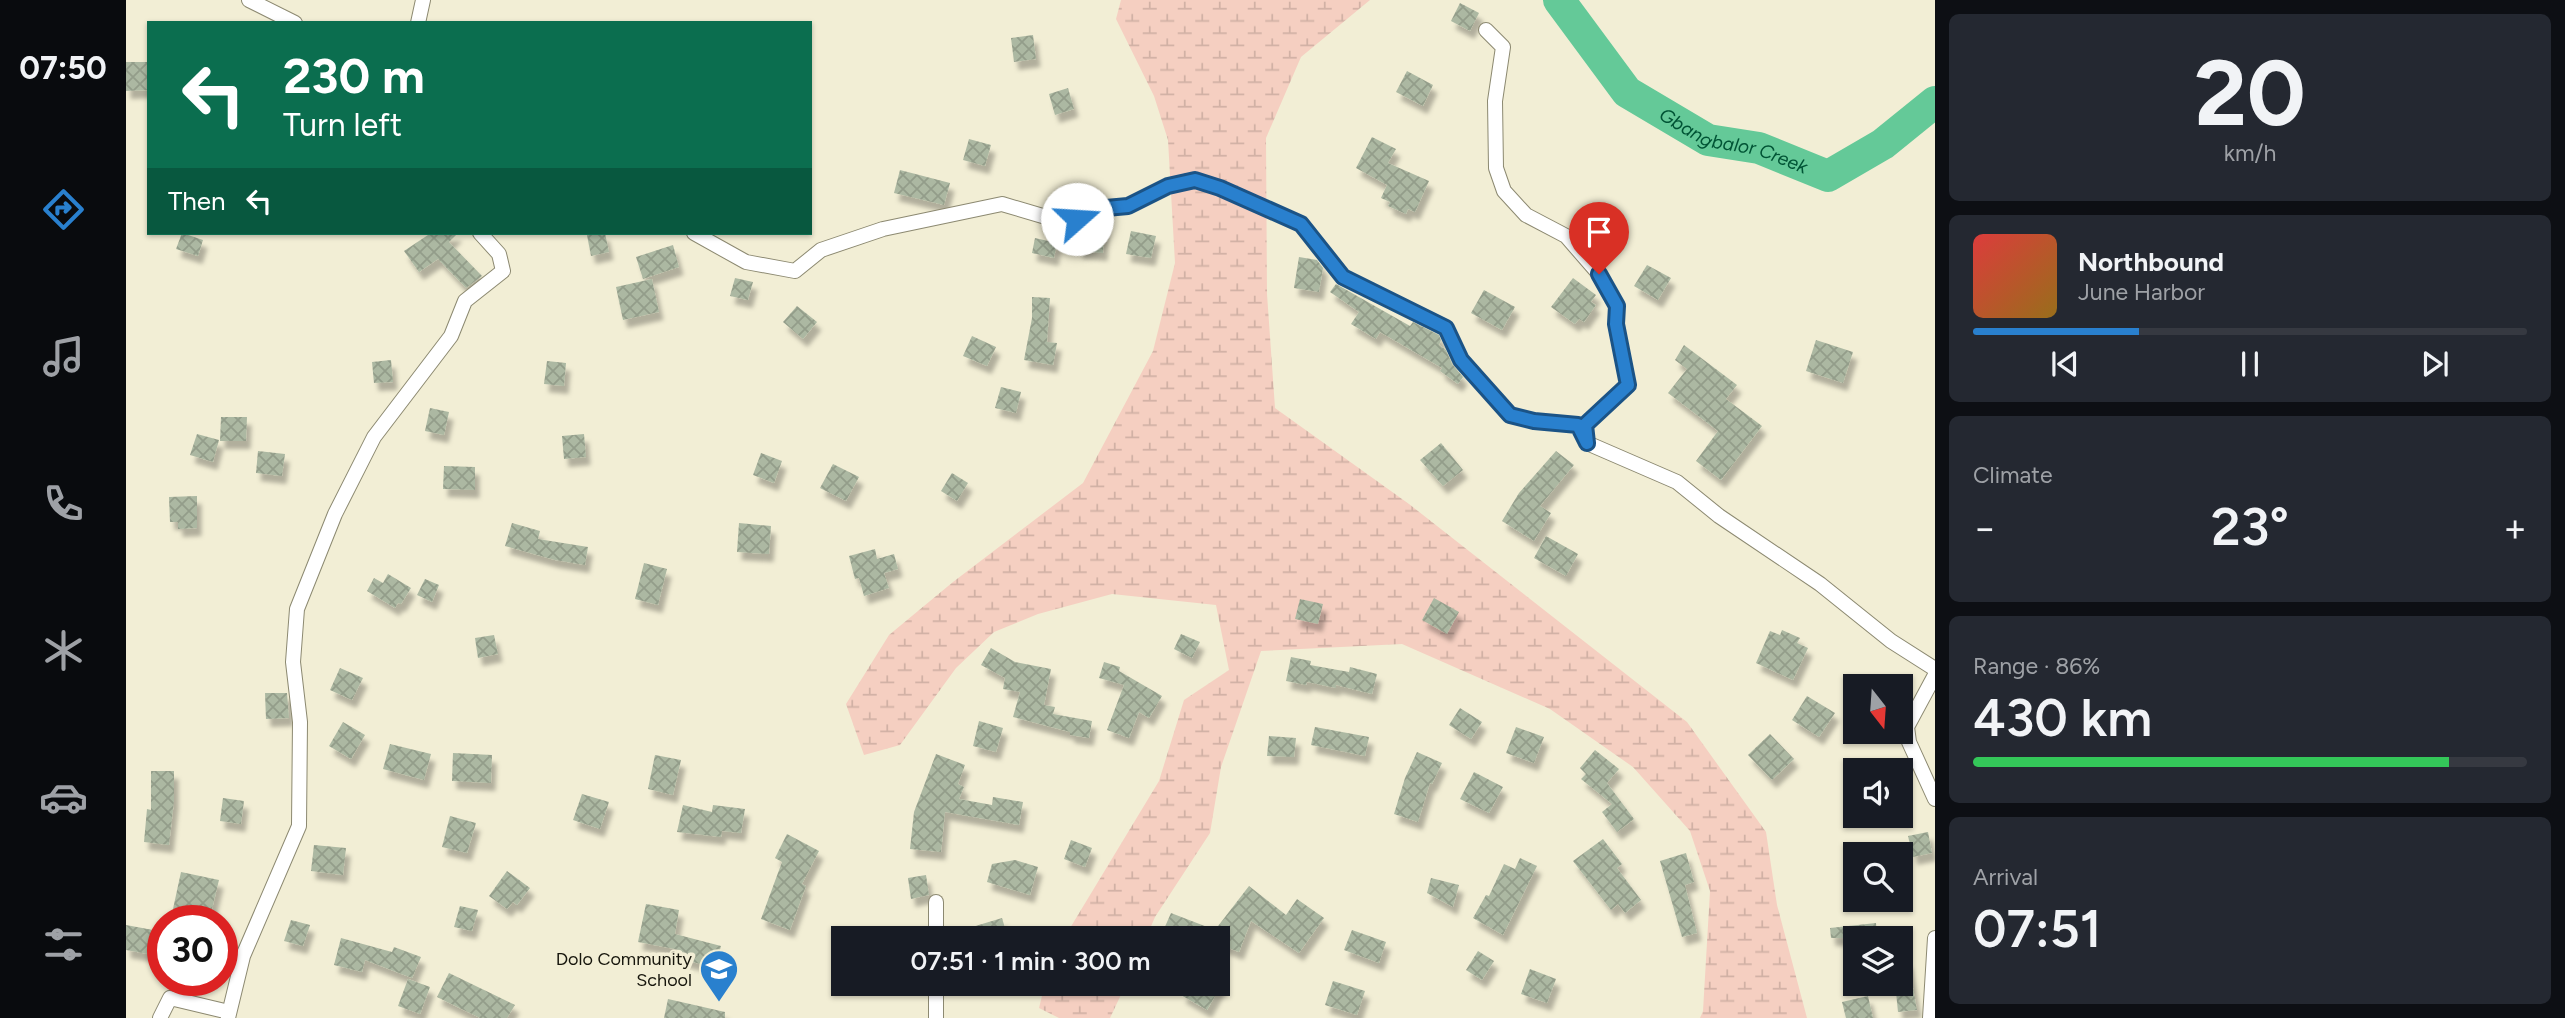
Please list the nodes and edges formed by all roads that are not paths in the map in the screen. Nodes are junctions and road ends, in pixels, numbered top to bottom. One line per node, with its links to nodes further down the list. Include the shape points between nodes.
1 (248, 0): 3 (street)
2 (423, 0): 4 (street)
3 (291, 21)
4 (418, 21)
5 (1486, 30): 8 (street, via 1503,47 1495,101 1496,169 1504,191 1526,215 1566,236 1599,274 1617,306 1628,385 1585,425)
6 (483, 235): 16 (street, via 499,254 503,271 465,300 451,336 374,437 335,514 297,610 293,662 300,722 299,826 243,956)
7 (698, 235): 8 (street, via 746,262 795,271 821,250 883,229 1002,204 1046,217 1077,219 1128,206 1168,186 1195,180 1301,224 1343,277 1446,328 1461,360 1510,415 1578,425)
8 (1587, 443): 9 (street, via 1677,482)
9 (1935, 669)
10 (1935, 675): 11 (street, via 1907,727 1909,742)
11 (1935, 799)
12 (936, 902): 13 (street)
13 (936, 926)
14 (1935, 938): 19 (street)
15 (936, 996): 18 (street)
16 (228, 1015): 17 (street, via 170,998)
17 (160, 1018)
18 (936, 1018)
19 (1930, 1018)

